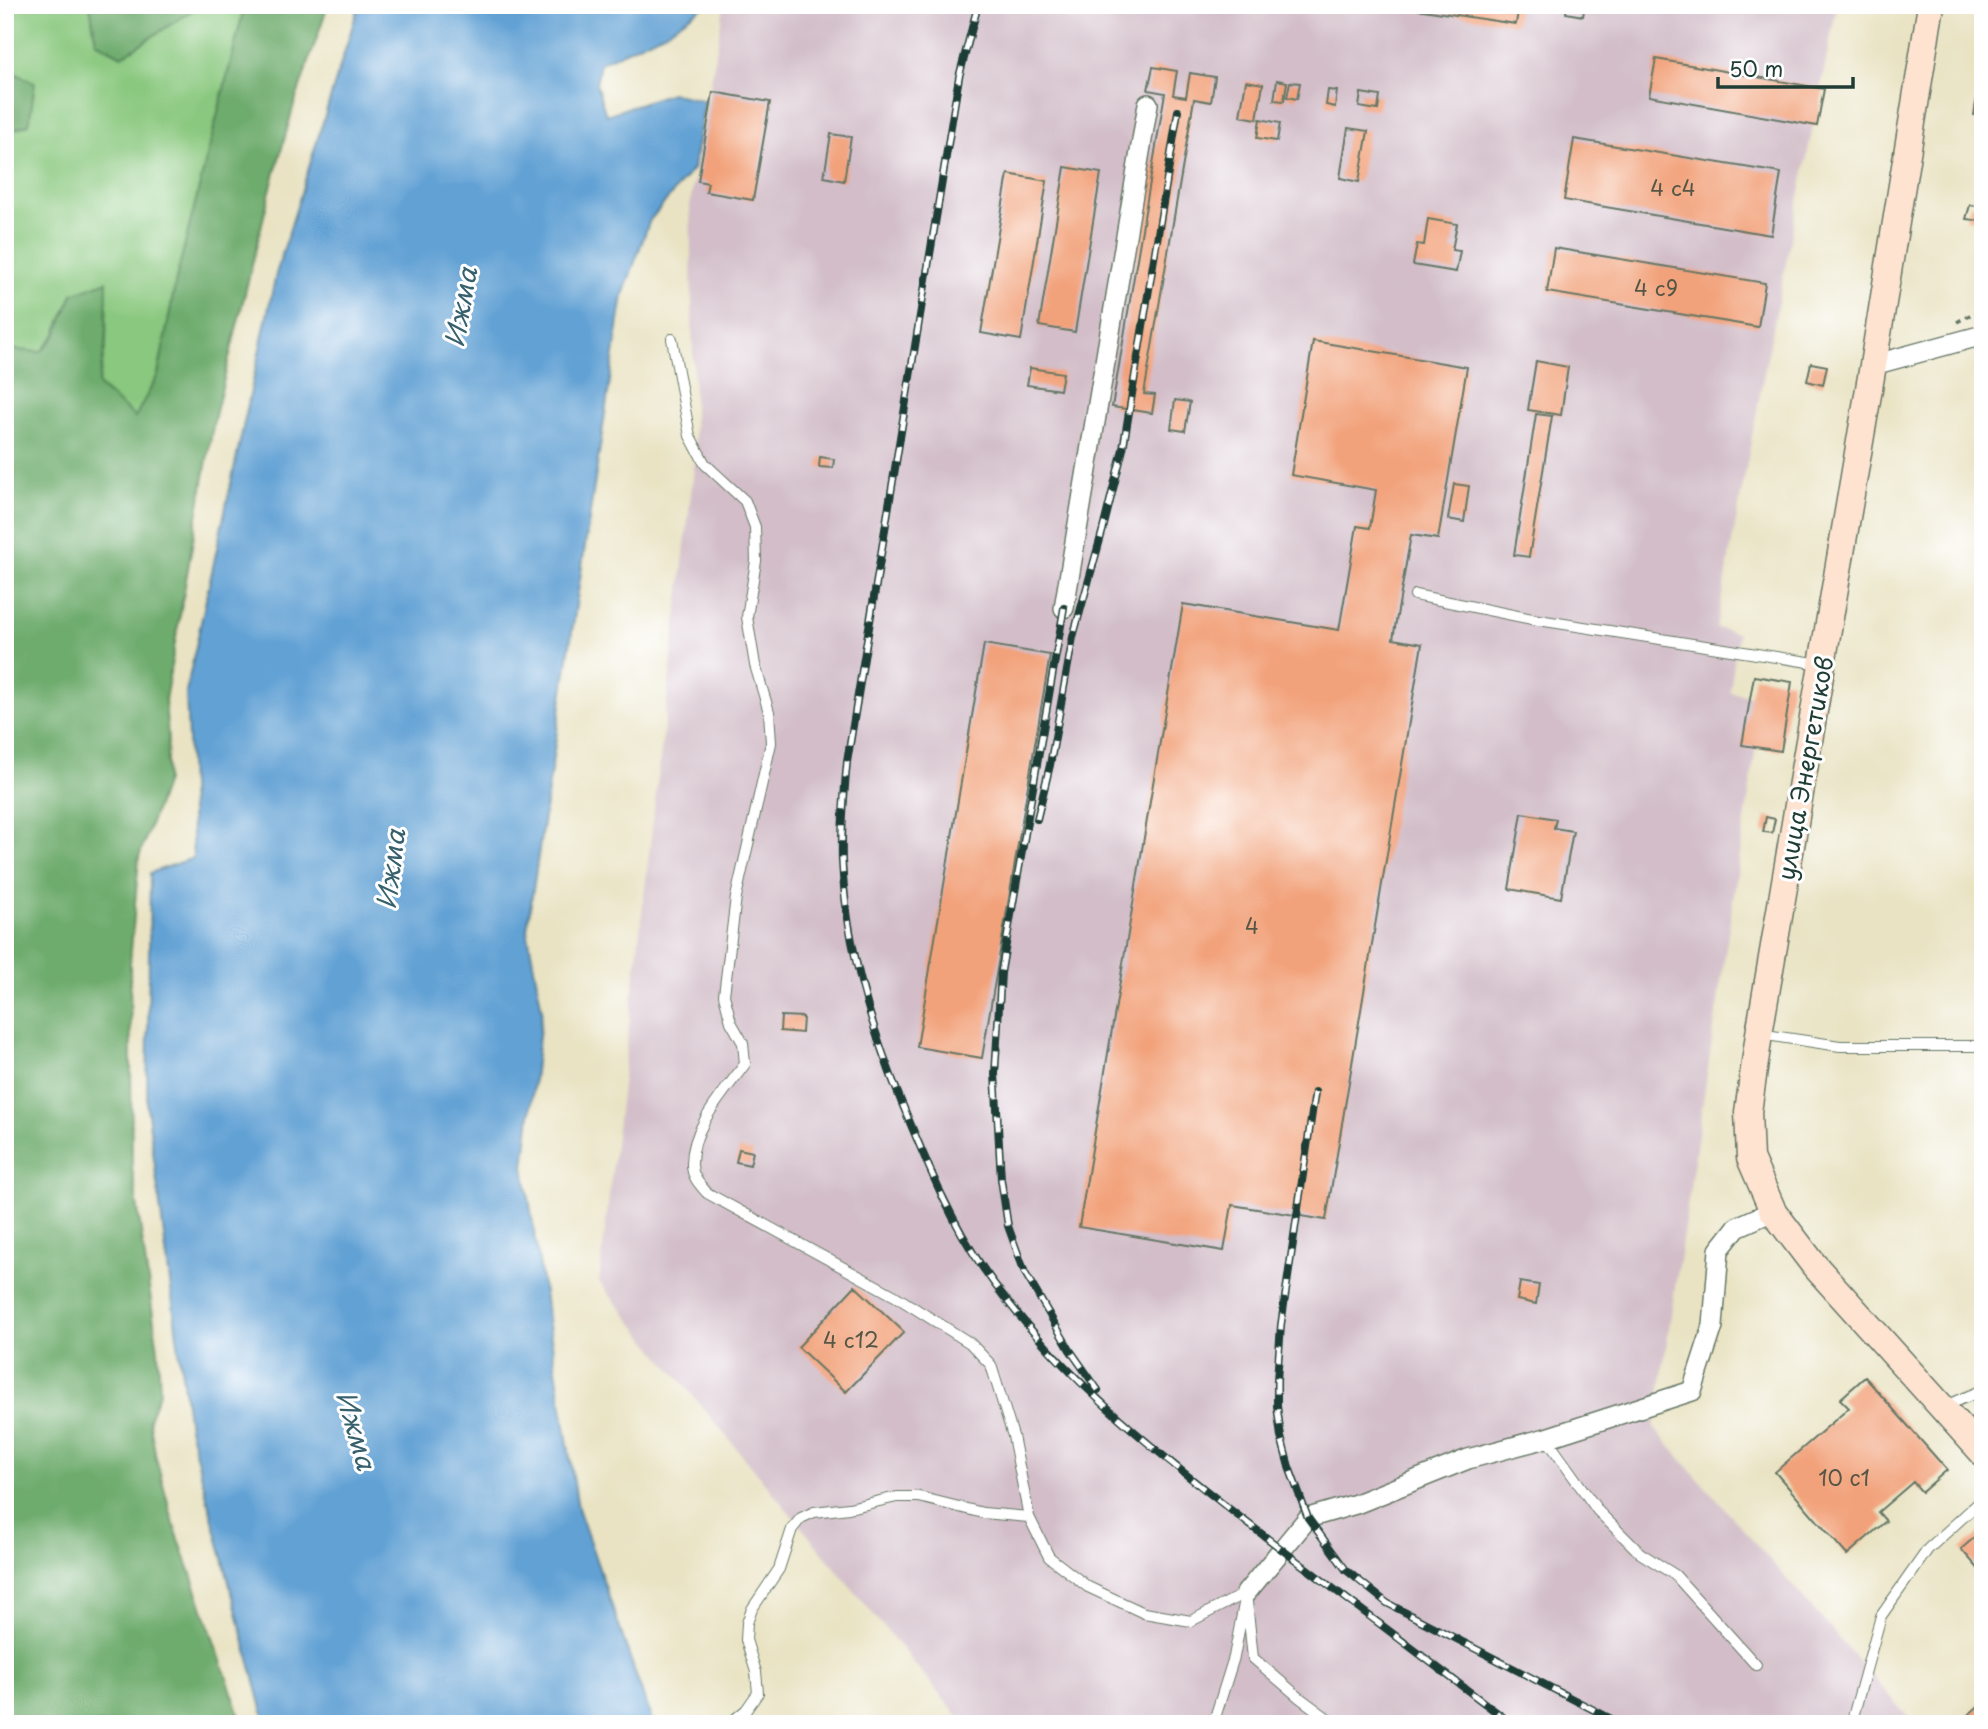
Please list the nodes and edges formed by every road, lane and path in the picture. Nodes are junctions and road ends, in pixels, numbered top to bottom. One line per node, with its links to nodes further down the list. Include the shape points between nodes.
1 (1931, 5): 5 (main road, улица Энергетиков)
2 (1148, 104): 7 (street)
3 (1983, 335): 5 (street)
4 (672, 339): 17 (lane, via 690,436 705,464 745,501 755,527 756,561 747,617 769,712 771,743 736,897 724,995 743,1043 745,1064 696,1135 691,1166 707,1193 895,1296 970,1343 991,1365 1013,1436)
5 (1872, 365): 8 (main road, улица Энергетиков)
6 (1415, 595): 8 (lane, via 1532,619)
7 (1064, 608)
8 (1822, 664): 9 (main road, улица Энергетиков)
9 (1759, 1034): 10 (lane, via 1840,1046); 11 (main road, улица Энергетиков, via 1748,1112 1750,1158)
10 (1983, 1046)
11 (1773, 1211): 13 (main road, улица Энергетиков, via 1814,1265); 14 (street, via 1737,1227 1719,1250 1713,1326 1692,1391)
12 (1983, 1390): 13 (lane)
13 (1943, 1406): 15 (main road, улица Энергетиков)
14 (1546, 1438): 18 (street, via 1468,1459 1308,1518); 19 (lane, via 1598,1511 1640,1553 1675,1575)
15 (1983, 1453)
16 (1983, 1499): 23 (lane, via 1928,1549 1881,1616)
17 (1029, 1517): 18 (lane, via 1049,1558 1088,1587 1144,1613 1191,1621); 20 (lane, via 897,1497 802,1518 792,1529 779,1569 747,1623 746,1640 758,1693)
18 (1246, 1593): 21 (lane, via 1234,1657); 22 (lane, via 1253,1658)
19 (1756, 1665)
20 (729, 1724)
21 (1213, 1724)
22 (1335, 1724)
23 (1851, 1724)

